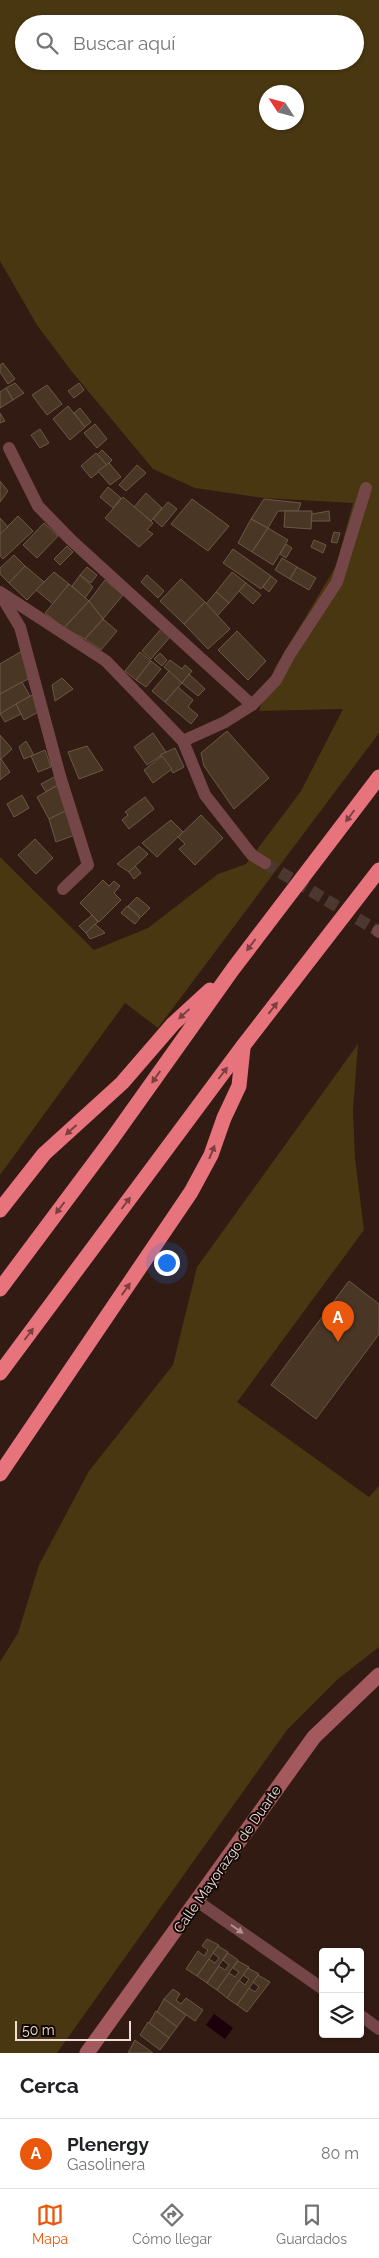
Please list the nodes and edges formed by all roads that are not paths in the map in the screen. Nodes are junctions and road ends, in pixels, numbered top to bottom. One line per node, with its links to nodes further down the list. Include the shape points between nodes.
1 (9, 448): 4 (street, via 38,506)
2 (366, 488): 4 (street, via 337,582 276,680)
3 (0, 593): 5 (street, via 106,661); 9 (street, via 20,627 88,865)
4 (252, 705): 5 (street, via 225,722)
5 (183, 741): 7 (street, via 205,795 252,855)
6 (379, 778): 10 (highway, one-way to 10)
7 (266, 863)
8 (379, 870): 11 (highway, one-way to 8)
9 (63, 888)
10 (233, 969): 12 (highway, one-way to 12, via 173,1024 122,1083 44,1154); 13 (highway, one-way to 13)
11 (243, 1046): 14 (highway, one-way to 11, via 191,1192 211,1154 239,1086); 15 (highway, one-way to 11)
12 (0, 1210)
13 (0, 1289)
14 (112, 1309): 16 (highway); 17 (highway)
15 (0, 1373)
16 (0, 1458)
17 (0, 1474)
18 (379, 1675): 19 (street, Calle Mayorazgo de Duarte, via 314,1737)
19 (197, 1901): 20 (street, one-way to 20); 23 (street, Calle Mayorazgo de Duarte)
20 (319, 1986)
21 (364, 2018): 22 (street)
22 (379, 2029)
23 (87, 2053)

